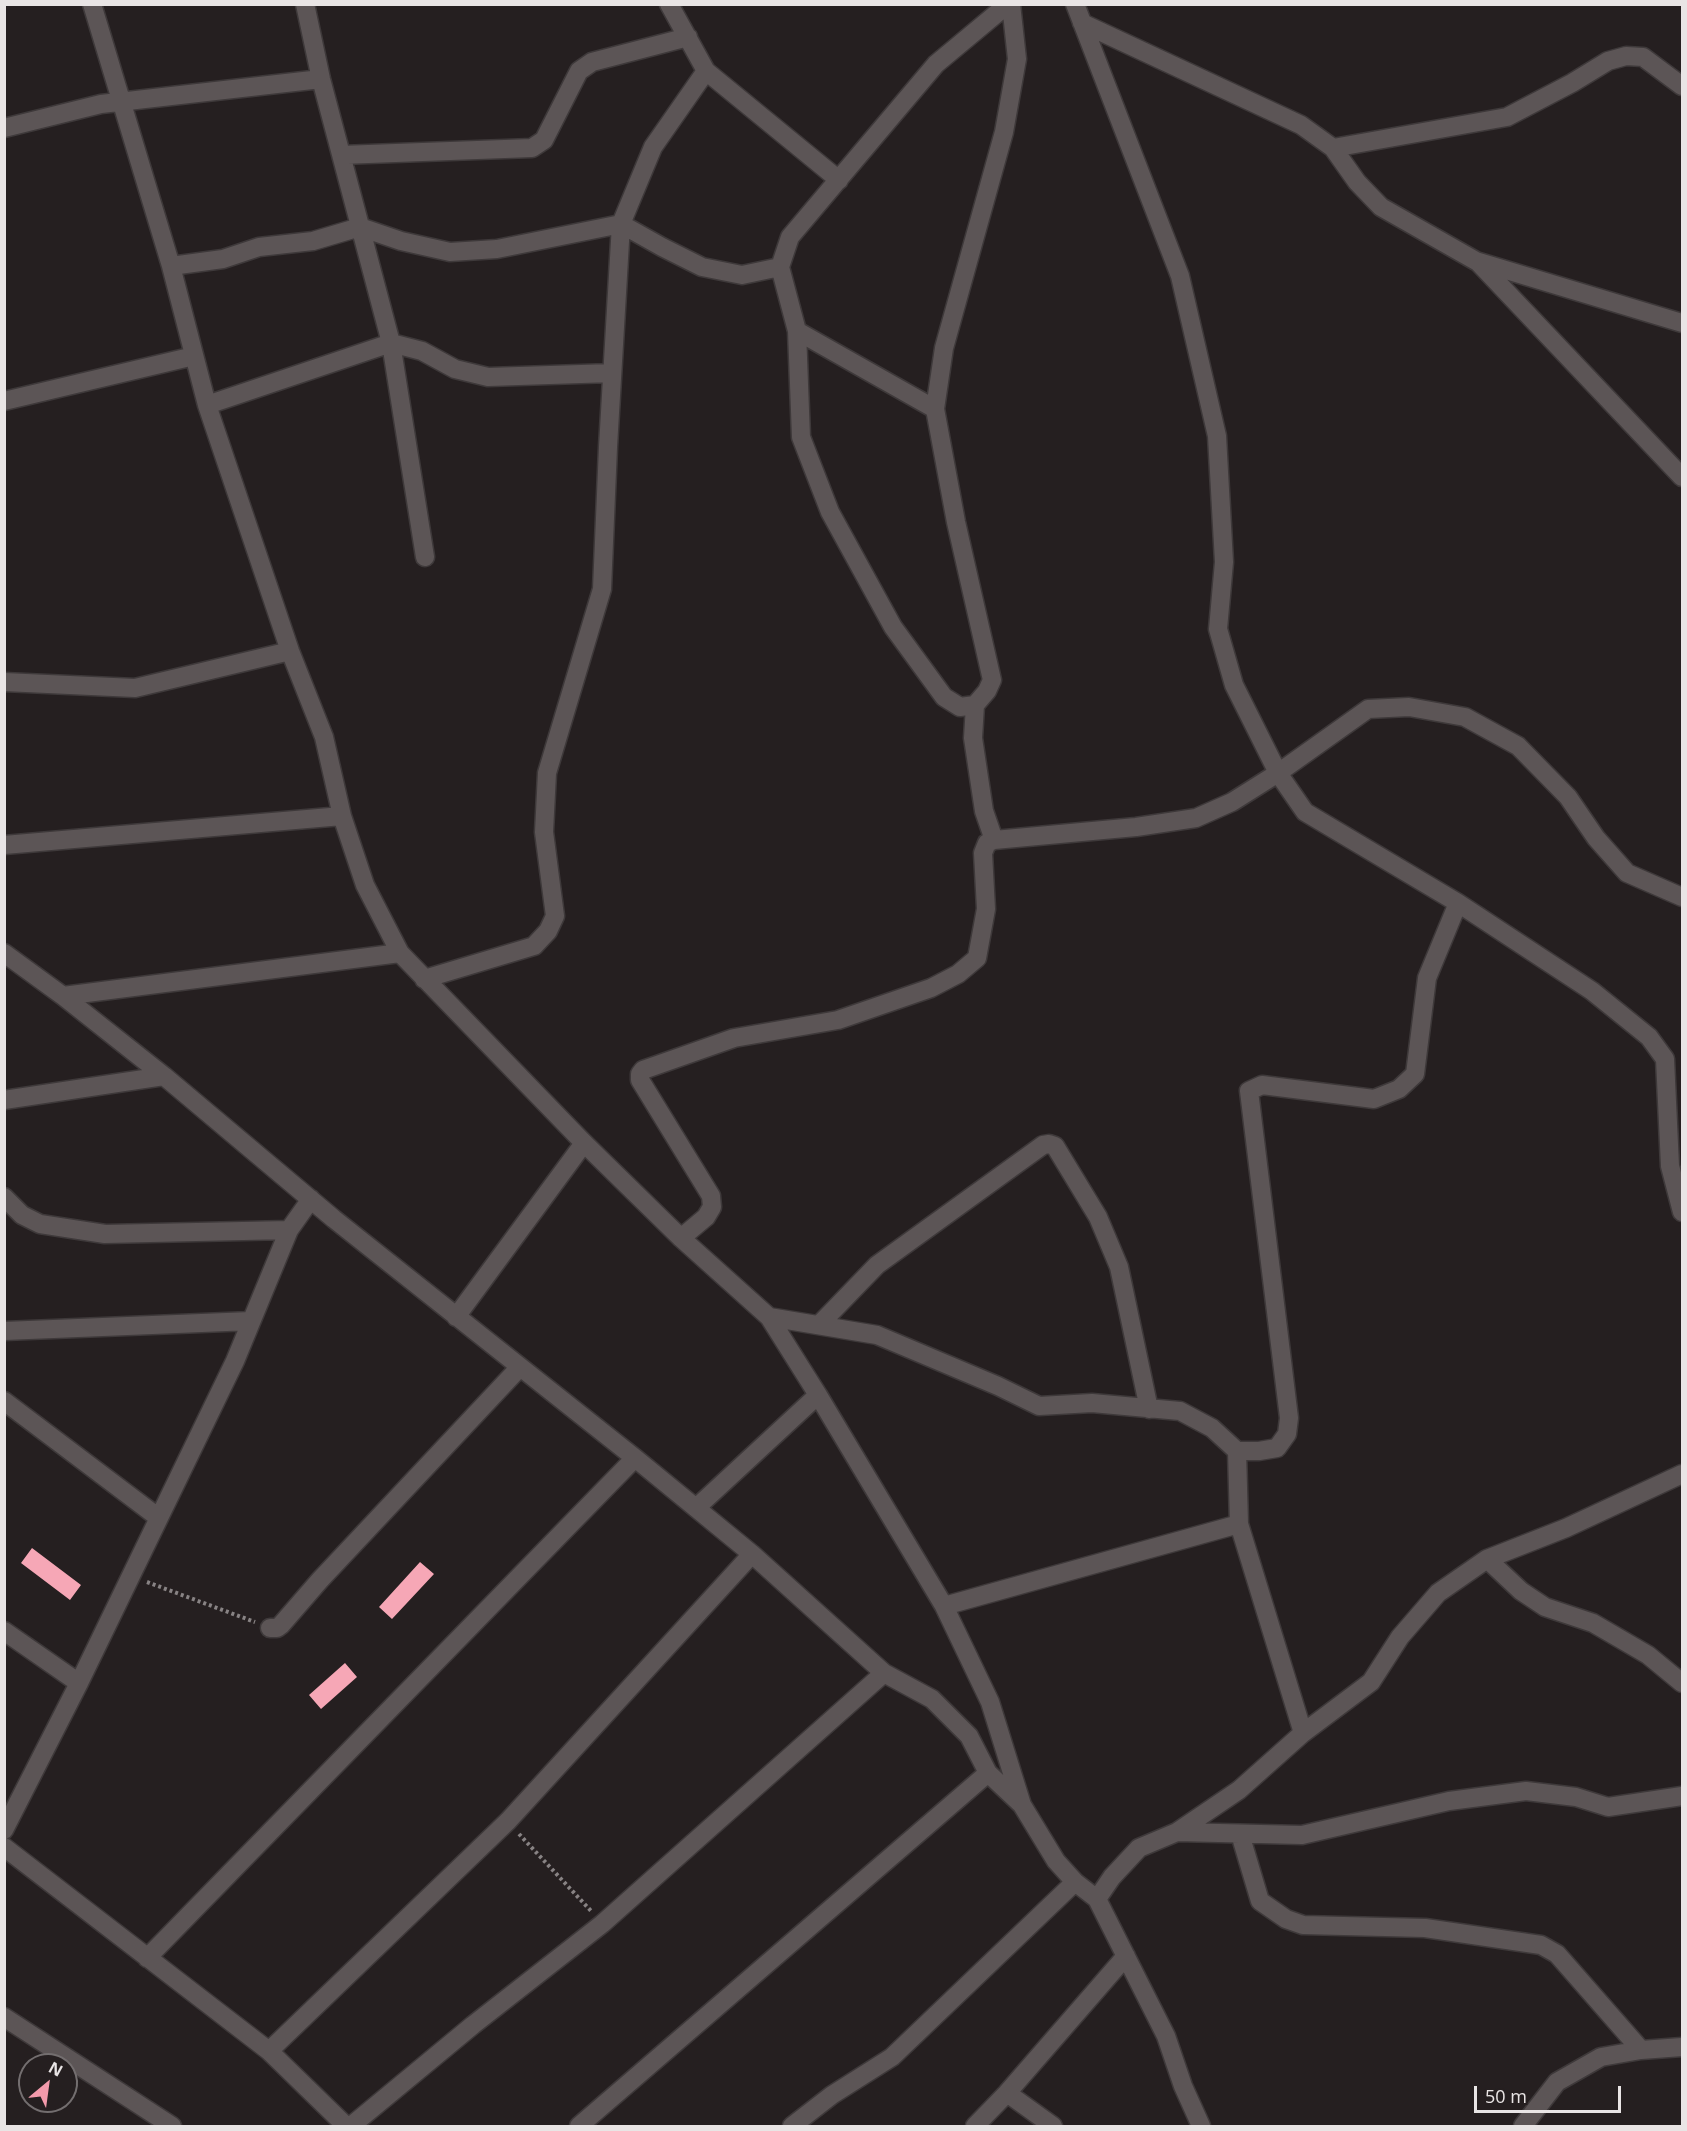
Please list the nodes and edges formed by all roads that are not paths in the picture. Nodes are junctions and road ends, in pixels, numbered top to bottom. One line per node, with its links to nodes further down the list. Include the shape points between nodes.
1 (92, 4): 11 (street)
2 (305, 4): 9 (street)
3 (669, 4): 7 (street)
4 (1010, 4): 15 (street, via 936,64); 28 (street, via 1017,58 1004,132 944,348)
5 (1075, 4): 6 (street)
6 (1082, 23): 13 (street, via 1301,124); 34 (street, via 1180,276 1217,436 1224,562 1218,629 1234,685)
7 (688, 37): 8 (street); 14 (street, via 592,62 579,71 544,140 532,148)
8 (706, 71): 15 (street); 16 (street, via 653,147)
9 (321, 79): 11 (street); 14 (street)
10 (1683, 86): 13 (street, via 1643,57 1626,56 1608,61 1508,117)
11 (120, 102): 12 (street); 19 (street)
12 (4, 128)
13 (1333, 148): 18 (street, via 1381,207)
14 (341, 155): 17 (street)
15 (839, 180): 20 (street, via 790,237)
16 (621, 224): 17 (street, via 497,249 450,252); 20 (street, via 702,267 742,275); 25 (street)
17 (360, 227): 19 (street, via 313,241 259,247 223,259); 23 (street)
18 (1476, 261): 21 (street); 29 (street)
19 (171, 266): 24 (street)
20 (780, 267): 22 (street)
21 (1683, 323)
22 (797, 332): 28 (street); 33 (street, via 801,437 830,512 893,627 944,697 960,707)
23 (391, 343): 25 (street, via 422,351 455,369 488,377); 27 (street); 30 (street)
24 (194, 356): 26 (street); 27 (street)
25 (612, 373): 42 (street, via 602,588 547,773 544,832 555,916 534,946)
26 (4, 401)
27 (207, 405): 31 (street)
28 (935, 409): 33 (street, via 992,680)
29 (1683, 477)
30 (425, 557)
31 (290, 651): 32 (street, via 135,688); 35 (street, via 324,737)
32 (4, 682)
33 (975, 705): 36 (street, via 973,738 984,812)
34 (1278, 773): 36 (street, via 1232,802 1196,818); 38 (street, via 1368,709 1409,707 1465,717 1518,746 1568,797 1596,838 1627,873); 39 (street, via 1305,812)
35 (342, 816): 37 (street); 41 (street, via 364,885)
36 (993, 840): 51 (street, via 983,853 986,909 976,958 958,974 931,988 838,1020 734,1038 643,1070 640,1080 711,1196 712,1207 706,1216)
37 (4, 845)
38 (1683, 897)
39 (1458, 903): 49 (street, via 1592,991 1649,1036 1665,1059 1670,1166); 61 (street, via 1427,978 1415,1074 1399,1089 1374,1099 1262,1085 1250,1091 1289,1418 1287,1434 1277,1448)
40 (4, 952): 43 (street)
41 (400, 953): 42 (street); 43 (street)
42 (424, 979): 46 (street)
43 (63, 996): 44 (street)
44 (164, 1076): 45 (street); 48 (street)
45 (4, 1100)
46 (584, 1143): 51 (street); 52 (street)
47 (4, 1197): 50 (street, via 22,1215 40,1224 105,1234)
48 (311, 1199): 50 (street); 52 (street)
49 (1683, 1212)
50 (289, 1230): 54 (street)
51 (681, 1238): 53 (street)
52 (456, 1317): 57 (street)
53 (769, 1317): 55 (street); 58 (street)
54 (251, 1321): 56 (street); 65 (street)
55 (819, 1325): 60 (street, via 877,1335 1039,1406 1092,1403); 60 (street, via 877,1265 1049,1144 1055,1146 1098,1217 1119,1267)
56 (4, 1331)
57 (520, 1367): 62 (street); 70 (street, via 281,1625)
58 (818, 1395): 64 (street); 69 (street)
59 (4, 1401): 65 (street)
60 (1149, 1409): 61 (street, via 1180,1411 1212,1428)
61 (1237, 1451): 66 (street)
62 (635, 1458): 64 (street); 86 (street)
63 (1683, 1474): 68 (street)
64 (696, 1508): 67 (street)
65 (159, 1518): 73 (street)
66 (1239, 1524): 69 (street); 75 (street)
67 (752, 1554): 72 (street); 90 (street, via 508,1821)
68 (1488, 1559): 74 (street, via 1521,1591 1545,1607 1593,1623 1648,1655); 75 (street, via 1438,1593 1400,1637 1371,1682)
69 (944, 1606): 78 (street, via 990,1702)
70 (270, 1628)
71 (4, 1631): 73 (street)
72 (884, 1673): 76 (street, via 932,1700 969,1736); 94 (street, via 602,1924)
73 (79, 1683): 79 (street)
74 (1683, 1683)
75 (1303, 1733): 80 (street, via 1239,1790)
76 (988, 1773): 78 (street); 95 (street)
77 (1683, 1796): 81 (street, via 1608,1807 1576,1797 1526,1791 1449,1801 1302,1835)
78 (1022, 1805): 83 (street, via 1056,1861)
79 (4, 1830)
80 (1177, 1832): 81 (street); 84 (street, via 1139,1848)
81 (1240, 1833): 89 (street, via 1260,1901 1286,1919 1304,1925 1425,1928 1540,1945 1557,1954)
82 (4, 1847): 86 (street)
83 (1076, 1882): 84 (street); 96 (street, via 892,2057 832,2095)
84 (1097, 1899): 85 (street)
85 (1126, 1956): 91 (street); 99 (street, via 1166,2036)
86 (147, 1958): 90 (street)
87 (4, 2017): 92 (street)
88 (1683, 2047): 89 (street)
89 (1641, 2050): 100 (street, via 1601,2057 1557,2082)
90 (269, 2051): 93 (street)
91 (1007, 2093): 97 (street); 98 (street)
92 (172, 2127)
93 (346, 2127)
94 (351, 2127)
95 (579, 2127)
96 (792, 2127)
97 (975, 2127)
98 (1053, 2127)
99 (1201, 2127)
100 (1523, 2127)

